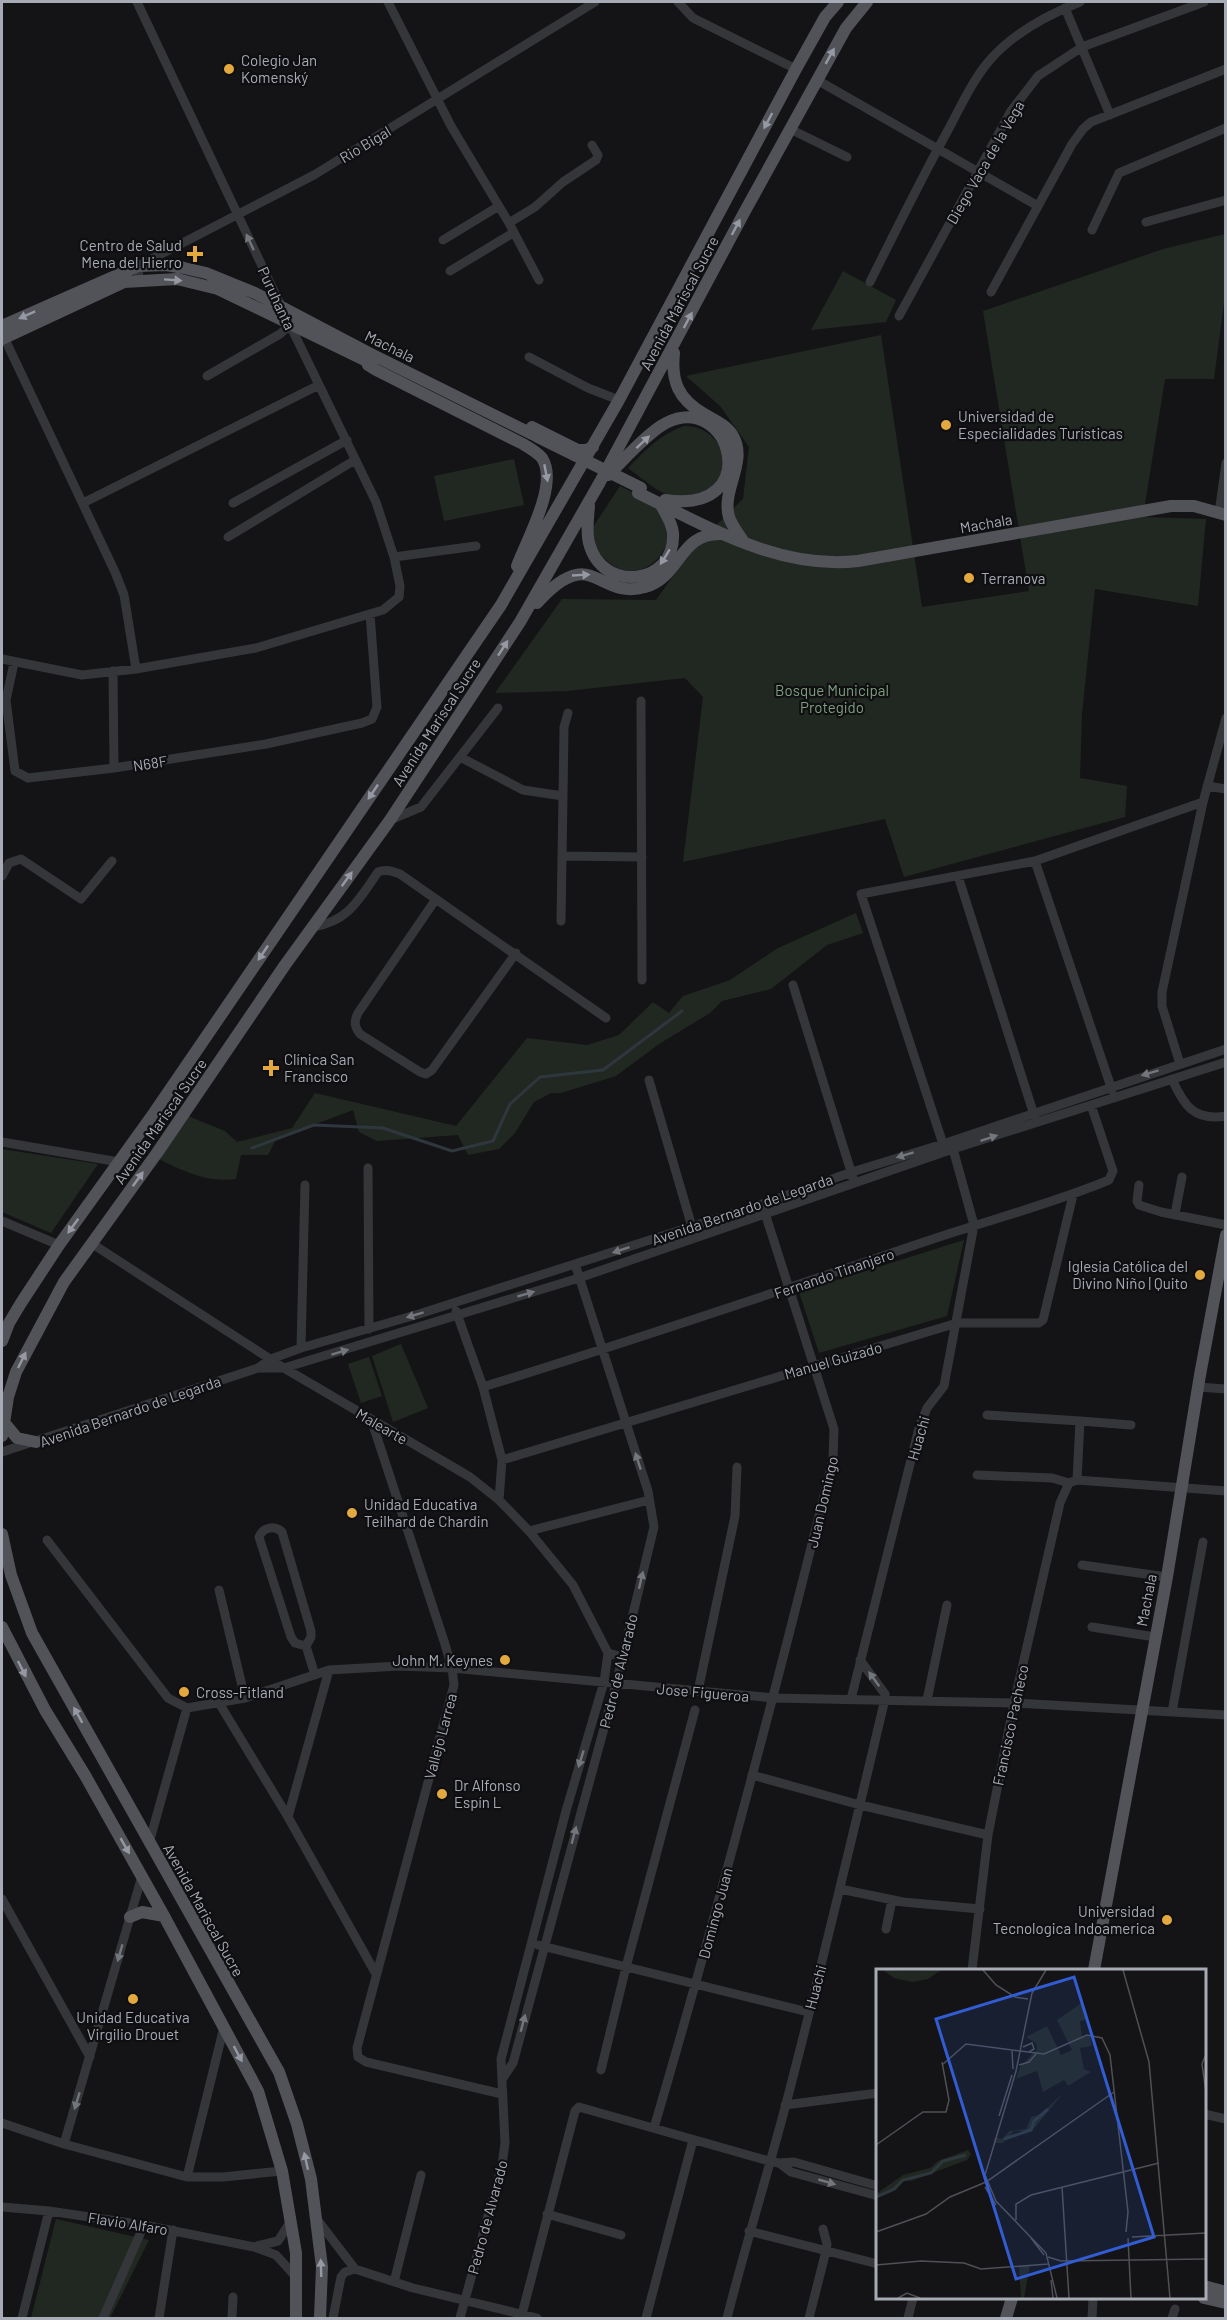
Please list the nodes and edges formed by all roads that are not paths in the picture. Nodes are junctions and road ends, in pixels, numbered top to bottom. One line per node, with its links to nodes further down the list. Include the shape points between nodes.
1 (137, 2): 25 (street, Puruhanta)
2 (388, 2): 14 (street)
3 (595, 2): 14 (street, Rio Bigal)
4 (678, 2): 11 (street, via 693,18)
5 (838, 2): 11 (main road, Avenida Mariscal Sucre, via 825,17)
6 (867, 2): 13 (main road, Avenida Mariscal Sucre, one-way to 6, via 846,28)
7 (1080, 2): 9 (street)
8 (1204, 2): 10 (street, Diego Vaca de la Vega)
9 (1065, 8): 10 (street); 19 (street, via 1008,42 989,61)
10 (1082, 47): 15 (street); 21 (street, Diego Vaca de la Vega, via 1038,76 1028,88)
11 (796, 69): 47 (main road, Avenida Mariscal Sucre, one-way to 47)
12 (1226, 69): 15 (street)
13 (817, 80): 17 (main road, Avenida Mariscal Sucre); 19 (street)
14 (437, 100): 23 (street); 25 (street, Rio Bigal, via 314,175)
15 (1110, 115): 24 (street, via 1083,129)
16 (1226, 128): 28 (street, via 1119,173)
17 (790, 129): 20 (street); 41 (main road, Avenida Mariscal Sucre, one-way to 17)
18 (592, 146): 27 (street, via 598,155 596,160)
19 (938, 148): 21 (street); 35 (street)
20 (847, 156)
21 (978, 172): 24 (street); 38 (street, Diego Vaca de la Vega)
22 (1226, 200): 26 (street)
23 (498, 206): 27 (street); 30 (street)
24 (1038, 206): 36 (street)
25 (238, 215): 31 (street, Rio Bigal); 37 (street, Puruhanta, one-way to 25)
26 (1146, 222)
27 (509, 223): 29 (street)
28 (1092, 230)
29 (513, 233): 32 (street); 34 (street)
30 (443, 240)
31 (138, 266): 33 (street); 37 (main road, Machala, via 166,265 206,273); 40 (main road, Machala, one-way to 40)
32 (450, 271)
33 (139, 279): 39 (main road, Machala, one-way to 39, via 177,279 218,289); 40 (main road, Machala)
34 (539, 280)
35 (870, 282)
36 (990, 292)
37 (281, 306): 39 (street, Puruhanta); 42 (main road, Machala)
38 (899, 316)
39 (290, 324): 42 (main road, Machala); 44 (street, via 280,334); 46 (street, Puruhanta)
40 (2, 333): 56 (street)
41 (675, 345): 53 (main road, Avenida Mariscal Sucre); 61 (main road, via 674,380 680,390 695,408 733,436 738,455 728,509 734,527)
42 (368, 356): 45 (main road, Machala); 49 (main road, Machala); 64 (main road, one-way to 64, via 368,365 376,370 523,444 542,459 548,478 546,493)
43 (529, 357): 47 (street)
44 (207, 376)
45 (420, 377): 49 (main road, Machala); 50 (main road, via 452,387 578,450)
46 (319, 385): 48 (street, Puruhanta); 56 (street)
47 (619, 400): 50 (main road, Avenida Mariscal Sucre)
48 (347, 440): 51 (street, Puruhanta); 57 (street)
49 (537, 440): 55 (main road, Machala)
50 (593, 447): 64 (main road, Avenida Mariscal Sucre)
51 (356, 460): 60 (street); 63 (street, Puruhanta, via 376,502)
52 (1226, 463): 58 (street)
53 (600, 482): 54 (main road, Avenida Mariscal Sucre); 55 (main road, one-way to 55, via 667,422 684,418 708,424 721,435 729,457 721,487 702,499)
54 (589, 502): 55 (main road, one-way to 54, via 671,526 671,548 653,571 632,578 610,572 594,556 589,542); 66 (main road, Avenida Mariscal Sucre)
55 (663, 502): 59 (main road, Machala); 61 (main road, Machala)
56 (83, 503): 69 (street, via 124,595)
57 (233, 504)
58 (1222, 514): 61 (main road, Machala, via 1171,506 843,562 791,558)
59 (726, 534): 61 (main road, Machala); 66 (main road, one-way to 59, via 563,578 590,574 621,587 644,587 663,577 694,540)
60 (228, 537)
61 (748, 543)
62 (476, 546): 63 (street)
63 (394, 557): 65 (street, Puruhanta, via 397,599)
64 (501, 605): 109 (main road, Avenida Mariscal Sucre, one-way to 109)
65 (370, 614): 69 (street, via 256,648); 76 (street, N68F, via 376,699 372,719 266,744)
66 (520, 622): 81 (main road, Avenida Mariscal Sucre, one-way to 66)
67 (2, 659): 68 (street)
68 (14, 663): 70 (street, via 82,675); 76 (street, N68F, via 6,700 15,771 28,778)
69 (136, 669): 70 (street)
70 (113, 671): 76 (street)
71 (641, 701): 83 (street)
72 (498, 708): 75 (street)
73 (567, 713): 79 (street)
74 (1226, 718): 77 (street)
75 (460, 757): 79 (street, via 523,790); 81 (street, via 421,807)
76 (114, 768)
77 (1207, 786): 78 (street); 80 (street)
78 (1226, 789)
79 (563, 796): 82 (street)
80 (1203, 802): 85 (street); 97 (street, via 1162,992 1162,1006)
81 (390, 820): 90 (main road, Avenida Mariscal Sucre, one-way to 81)
82 (562, 856): 83 (street); 89 (street)
83 (642, 857): 92 (street)
84 (111, 861): 86 (street, via 81,899 21,860 9,863)
85 (1035, 861): 87 (street); 100 (street)
86 (2, 876)
87 (958, 876): 103 (street); 107 (street, via 861,894)
88 (436, 899): 90 (street, via 400,874 384,869 345,916); 91 (street); 91 (street, via 358,1012 354,1020 360,1034 426,1074)
89 (561, 921)
90 (313, 927): 125 (main road, Avenida Mariscal Sucre, one-way to 90)
91 (516, 953): 94 (street)
92 (642, 980)
93 (794, 985): 111 (street)
94 (606, 1018)
95 (1226, 1049): 97 (street, Avenida Bernardo de Legarda)
96 (1226, 1062): 98 (street, Avenida Bernardo de Legarda)
97 (1180, 1064): 100 (street, Avenida Bernardo de Legarda, one-way to 100)
98 (1172, 1079): 101 (street, Avenida Bernardo de Legarda); 104 (street, via 1192,1112 1204,1117)
99 (649, 1080): 123 (street)
100 (1110, 1086): 101 (street); 103 (street, Avenida Bernardo de Legarda)
101 (1115, 1098): 102 (street, Avenida Bernardo de Legarda)
102 (1091, 1105): 105 (street, Avenida Bernardo de Legarda); 116 (street, Fernando Tinanjero, via 1112,1176)
103 (1033, 1112): 105 (street); 107 (street, Avenida Bernardo de Legarda)
104 (1226, 1116)
105 (1037, 1123): 108 (street, Avenida Bernardo de Legarda, one-way to 105)
106 (2, 1142): 109 (street)
107 (943, 1144): 111 (street, Avenida Bernardo de Legarda, one-way to 111)
108 (953, 1149): 113 (street, Avenida Bernardo de Legarda); 121 (street, Huachi)
109 (119, 1162): 126 (main road, Avenida Mariscal Sucre, one-way to 126)
110 (368, 1168): 134 (street)
111 (852, 1172): 113 (street); 117 (street, Avenida Bernardo de Legarda)
112 (1182, 1177): 118 (street)
113 (855, 1184): 119 (street, Avenida Bernardo de Legarda)
114 (305, 1185): 136 (street)
115 (1140, 1185): 118 (street, via 1139,1205)
116 (1073, 1195): 121 (street, Fernando Tinanjero); 133 (street, Manuel Guizado, via 1043,1320)
117 (762, 1204): 119 (street, Juan Domingo); 123 (street, Avenida Bernardo de Legarda)
118 (1174, 1215): 122 (street)
119 (766, 1216): 128 (street, Avenida Bernardo de Legarda); 130 (street, Juan Domingo)
120 (2, 1221): 126 (street)
121 (974, 1225): 130 (street, Fernando Tinanjero); 133 (street, Huachi)
122 (1226, 1225)
123 (692, 1227): 127 (street, Avenida Bernardo de Legarda, one-way to 127)
124 (1226, 1235): 129 (main road, Machala)
125 (91, 1243): 138 (street, Malearte); 147 (main road, Avenida Mariscal Sucre, one-way to 125, via 22,1359 58,1292)
126 (59, 1245): 135 (main road, Avenida Mariscal Sucre, via 15,1313)
127 (575, 1264): 128 (street, Pedro de Alvarado); 131 (street, Avenida Bernardo de Legarda)
128 (579, 1278): 132 (street, Avenida Bernardo de Legarda, one-way to 128); 137 (street, Pedro de Alvarado)
129 (1221, 1278): 142 (main road, Machala)
130 (788, 1289): 137 (street, Fernando Tinanjero); 139 (street, Juan Domingo)
131 (453, 1303): 132 (street); 134 (street, Avenida Bernardo de Legarda, one-way to 134)
132 (458, 1316): 141 (street, Avenida Bernardo de Legarda, one-way to 132); 143 (street)
133 (957, 1323): 139 (street, Manuel Guizado); 176 (street, Huachi, via 944,1386 927,1408 919,1428)
134 (369, 1329): 136 (street, Avenida Bernardo de Legarda)
135 (2, 1341)
136 (301, 1348): 138 (street, Avenida Bernardo de Legarda)
137 (603, 1349): 143 (street, Fernando Tinanjero); 148 (street, Pedro de Alvarado)
138 (270, 1359): 140 (street, Avenida Bernardo de Legarda); 141 (street, Malearte)
139 (813, 1365): 148 (street, Manuel Guizado); 184 (street, Juan Domingo, via 834,1429 833,1459)
140 (258, 1368): 141 (street, Avenida Bernardo de Legarda); 152 (street, Avenida Bernardo de Legarda)
141 (284, 1368): 146 (street, Malearte)
142 (1198, 1386): 144 (street); 158 (main road, Machala)
143 (483, 1387): 154 (street)
144 (1226, 1389)
145 (987, 1415): 149 (street)
146 (371, 1419): 160 (street, Malearte, via 470,1477); 177 (street, Vallejo Larrea)
147 (3, 1421): 151 (main road, Avenida Mariscal Sucre); 152 (main road, via 17,1438)
148 (625, 1421): 154 (street, Manuel Guizado); 161 (street, Pedro de Alvarado, one-way to 148)
149 (1080, 1421): 150 (street); 157 (street, Francisco Pacheco)
150 (1131, 1425)
151 (2, 1436)
152 (36, 1442): 153 (street, Avenida Bernardo de Legarda)
153 (2, 1452)
154 (502, 1460): 160 (street)
155 (737, 1467): 182 (street, via 735,1516)
156 (977, 1475): 157 (street)
157 (1073, 1481): 158 (street); 189 (street, Francisco Pacheco, via 1060,1503)
158 (1181, 1488): 159 (street); 167 (main road, Machala)
159 (1226, 1491)
160 (499, 1500): 162 (street, Malearte)
161 (649, 1500): 162 (street); 175 (street, Pedro de Alvarado, one-way to 161, via 654,1527)
162 (529, 1531): 174 (street, Malearte, via 573,1585)
163 (2, 1534): 195 (main road, Avenida Mariscal Sucre, one-way to 163, via 32,1633 11,1575)
164 (48, 1540): 190 (street, via 168,1698)
165 (1203, 1542): 193 (street)
166 (1082, 1565): 167 (street)
167 (1167, 1577): 172 (main road, Machala)
168 (219, 1590): 183 (street)
169 (947, 1605): 187 (street)
170 (2, 1627): 197 (main road, one-way to 197, via 40,1701)
171 (1092, 1627): 172 (street)
172 (1155, 1637): 192 (main road, Machala)
173 (306, 1646): 173 (street, via 291,1637 259,1537 265,1529 277,1528 282,1532 310,1631); 179 (street)
174 (608, 1653): 175 (street); 180 (street, Pedro de Alvarado)
175 (623, 1657): 181 (street, Pedro de Alvarado)
176 (860, 1660): 185 (street, Huachi); 186 (street, one-way to 176)
177 (452, 1668): 178 (street, Jose Figueroa); 180 (street, Jose Figueroa); 217 (street, Vallejo Larrea, via 454,1685)
178 (329, 1670): 179 (street, Jose Figueroa); 201 (street)
179 (315, 1675): 183 (street, Jose Figueroa)
180 (604, 1683): 181 (street, Jose Figueroa); 212 (street, Pedro de Alvarado, one-way to 212)
181 (616, 1684): 182 (street, Jose Figueroa); 213 (street, Pedro de Alvarado, one-way to 181)
182 (698, 1692): 184 (street, Jose Figueroa)
183 (245, 1698): 188 (street, Jose Figueroa)
184 (774, 1698): 185 (street, Jose Figueroa); 196 (street, Domingo Juan)
185 (851, 1699): 186 (street, Jose Figueroa)
186 (885, 1699): 187 (street, Jose Figueroa); 199 (street, Huachi)
187 (927, 1700): 189 (street, Jose Figueroa)
188 (219, 1703): 190 (street, Jose Figueroa); 201 (street)
189 (1014, 1703): 192 (street, Jose Figueroa); 202 (street, Francisco Pacheco)
190 (187, 1708): 203 (street)
191 (695, 1710): 214 (street)
192 (1141, 1710): 193 (street, Jose Figueroa); 216 (main road, Machala)
193 (1172, 1712): 194 (street, Jose Figueroa)
194 (1226, 1715)
195 (106, 1767): 197 (main road); 198 (main road, Avenida Mariscal Sucre)
196 (752, 1775): 199 (street); 218 (street, Domingo Juan)
197 (86, 1777): 200 (main road)
198 (127, 1804): 200 (main road); 203 (main road, Avenida Mariscal Sucre)
199 (860, 1804): 202 (street); 205 (street, Huachi)
200 (108, 1816): 204 (main road, one-way to 204)
201 (288, 1817): 217 (street)
202 (988, 1835): 208 (street, Francisco Pacheco)
203 (149, 1843): 242 (main road, Avenida Mariscal Sucre, one-way to 203, via 297,2124 279,2072)
204 (142, 1876): 209 (main road); 210 (street)
205 (840, 1889): 207 (street); 219 (street, Huachi)
206 (2, 1899): 221 (street)
207 (892, 1900): 208 (street); 211 (street)
208 (980, 1909): 215 (street, Francisco Pacheco)
209 (164, 1916): 210 (main road, via 142,1912); 220 (main road)
210 (130, 1917): 221 (street, one-way to 221)
211 (886, 1929)
212 (530, 1943): 213 (street); 223 (street, Pedro de Alvarado, via 501,2060)
213 (543, 1946): 214 (street); 223 (street, Pedro de Alvarado, one-way to 213, via 513,2063)
214 (626, 1967): 218 (street); 222 (street)
215 (972, 1969)
216 (1094, 1969)
217 (376, 1974): 225 (street, Vallejo Larrea, via 358,2057)
218 (696, 1984): 219 (street); 230 (street, Domingo Juan)
219 (808, 2012): 226 (street, Huachi)
220 (224, 2027): 234 (main road, one-way to 234, via 258,2091); 236 (street)
221 (90, 2057): 232 (street, one-way to 232)
222 (601, 2070)
223 (503, 2078): 225 (street, Pedro de Alvarado)
224 (876, 2093): 226 (street)
225 (502, 2094): 262 (street, Pedro de Alvarado, via 502,2165)
226 (785, 2105): 233 (street, Huachi)
227 (1206, 2114): 228 (street)
228 (1226, 2119)
229 (2, 2123): 232 (street)
230 (654, 2128): 231 (street); 241 (street, via 582,2108 575,2111)
231 (693, 2140): 233 (street); 274 (street)
232 (64, 2144): 236 (street)
233 (774, 2162): 237 (street, via 794,2162); 238 (street, one-way to 238, via 791,2172); 247 (street, Huachi)
234 (282, 2171): 236 (street); 243 (main road)
235 (421, 2175): 254 (street)
236 (187, 2176)
237 (876, 2185)
238 (876, 2195)
239 (2, 2207): 240 (street, Flavio Alfaro)
240 (49, 2211): 244 (street, Flavio Alfaro); 265 (street)
241 (547, 2214): 248 (street); 264 (street)
242 (316, 2218): 252 (street); 270 (main road, Avenida Mariscal Sucre, one-way to 242, via 322,2267)
243 (291, 2221): 249 (street, via 278,2241); 253 (main road)
244 (144, 2225): 246 (street, Flavio Alfaro); 266 (street)
245 (823, 2229): 250 (street)
246 (173, 2230): 249 (street, Flavio Alfaro); 267 (street)
247 (749, 2231): 250 (street); 275 (street, Huachi)
248 (621, 2235)
249 (254, 2247): 253 (street, Flavio Alfaro, via 276,2255)
250 (826, 2251): 251 (street); 276 (street)
251 (876, 2264)
252 (355, 2269): 254 (street); 271 (street, via 341,2277)
253 (297, 2278): 269 (main road)
254 (394, 2282): 262 (street)
255 (1206, 2287): 258 (main road)
256 (233, 2297): 268 (street)
257 (1206, 2298): 258 (main road)
258 (1225, 2298)
259 (913, 2299): 277 (street)
260 (1008, 2299): 278 (main road)
261 (1093, 2299): 279 (street)
262 (465, 2300): 264 (street); 272 (street, Pedro de Alvarado)
263 (1175, 2308): 280 (street)
264 (521, 2317): 273 (street)
265 (22, 2319)
266 (104, 2319)
267 (159, 2319)
268 (232, 2319)
269 (296, 2319)
270 (320, 2319)
271 (333, 2319)
272 (460, 2319)
273 (537, 2319)
274 (646, 2319)
275 (727, 2319)
276 (809, 2319)
277 (908, 2319)
278 (1006, 2319)
279 (1092, 2319)
280 (1172, 2319)

